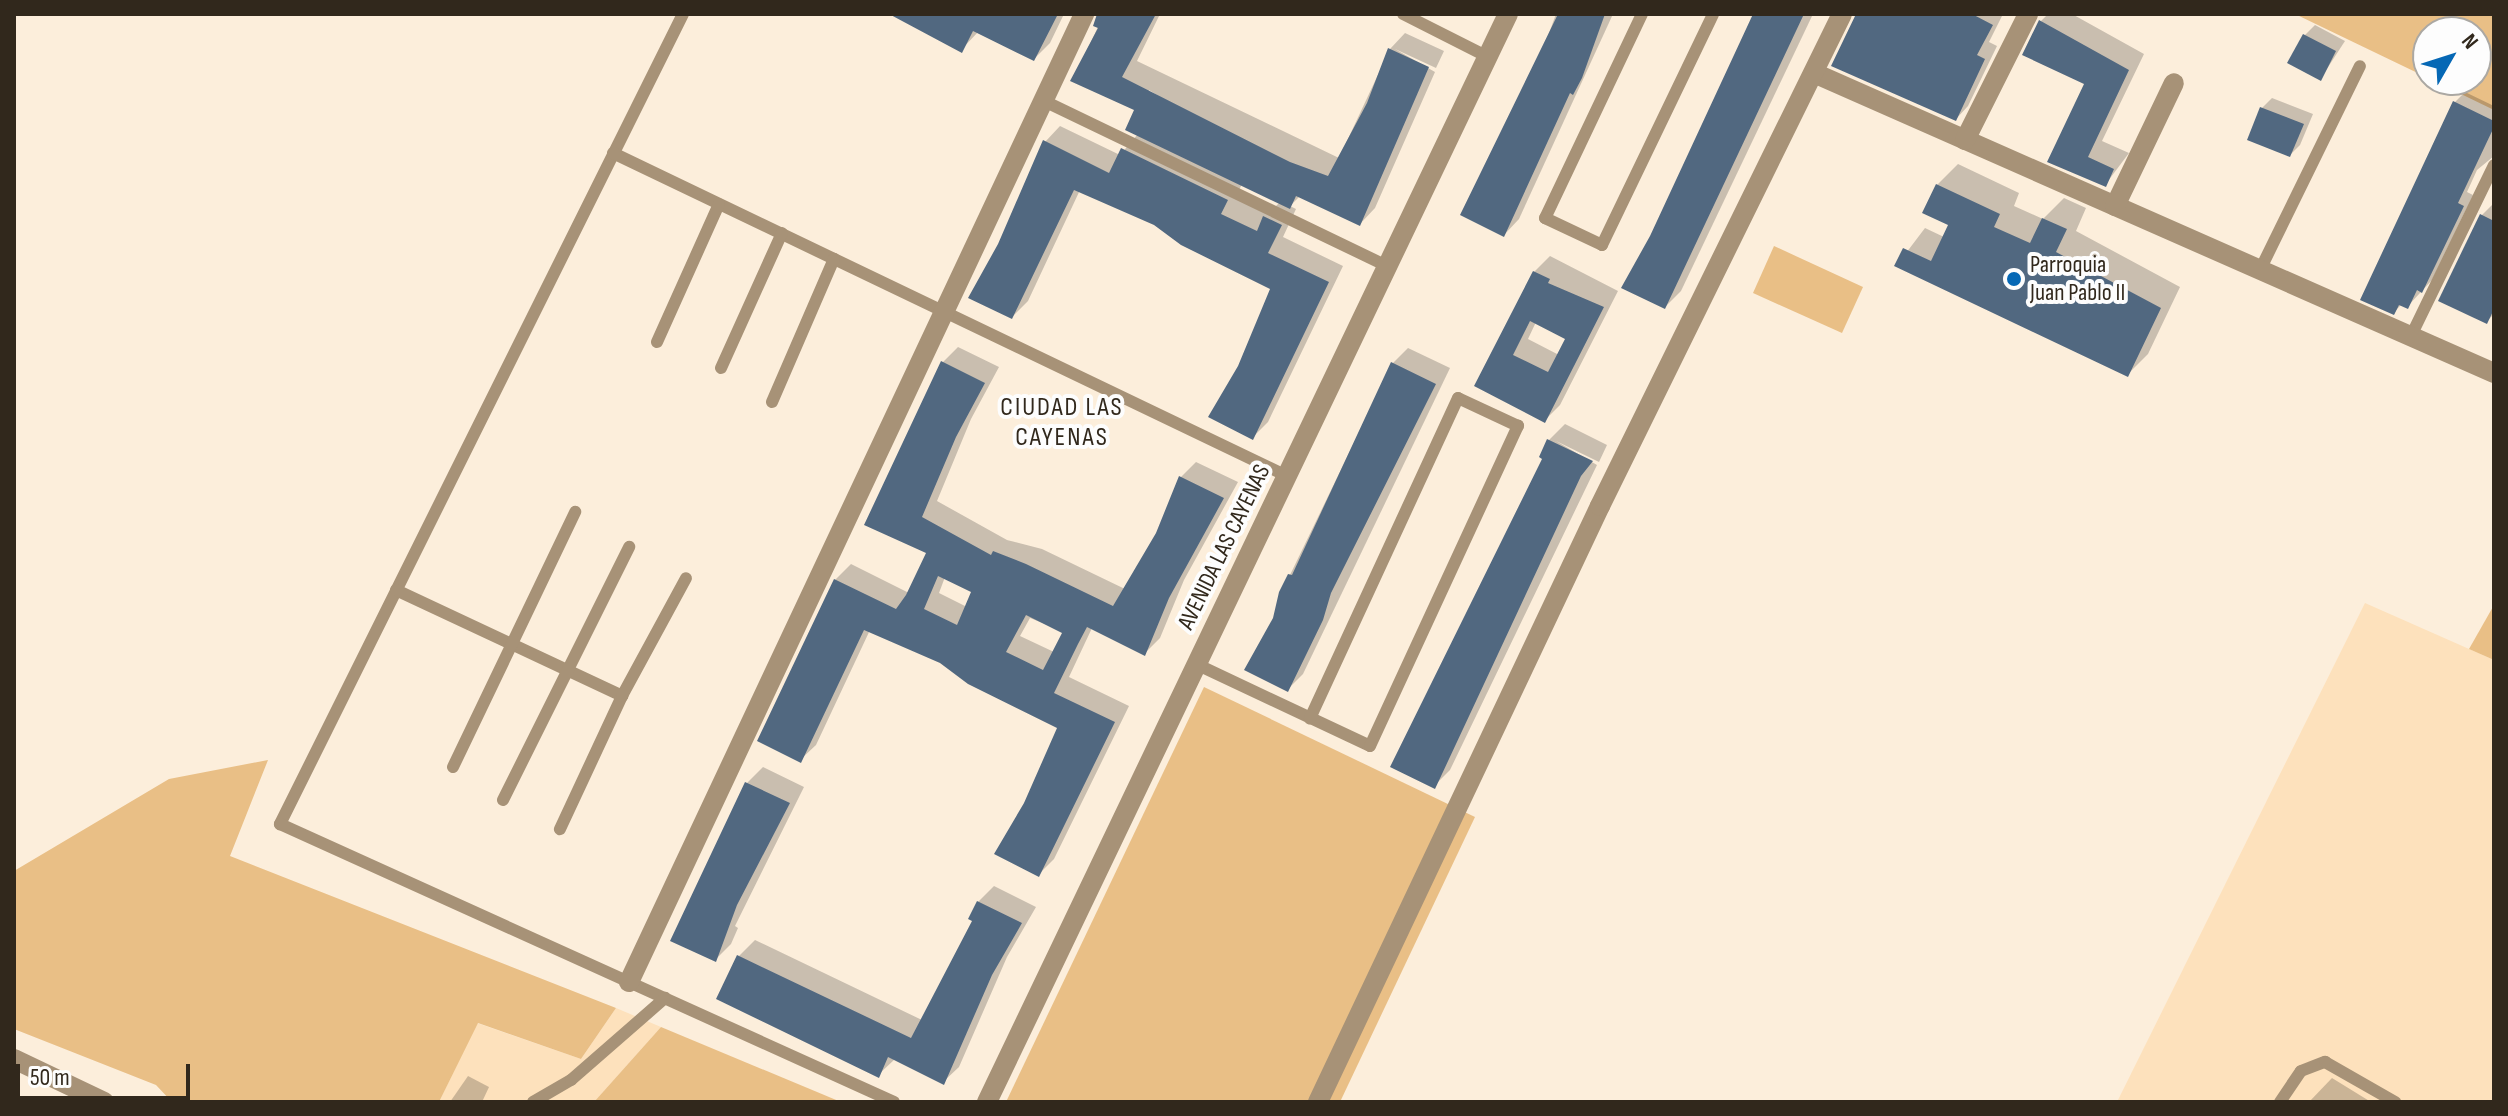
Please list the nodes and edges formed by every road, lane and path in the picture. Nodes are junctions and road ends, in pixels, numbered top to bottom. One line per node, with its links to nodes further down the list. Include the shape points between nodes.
1 (683, 14): 15 (lane)
2 (1084, 14): 13 (street)
3 (1403, 14): 9 (lane)
4 (1508, 14): 9 (street, AVENIDA LAS CAYENAS)
5 (1642, 14): 6 (lane, via 1545,218 1602,245)
6 (1713, 14)
7 (1842, 14): 11 (street)
8 (2028, 14): 14 (street)
9 (1488, 57): 21 (street, AVENIDA LAS CAYENAS)
10 (2360, 66): 22 (lane)
11 (1814, 73): 14 (street); 49 (street, via 1593,520)
12 (2174, 83): 18 (street)
13 (1042, 100): 21 (lane); 23 (street)
14 (1965, 140): 18 (street)
15 (613, 153): 17 (lane); 33 (lane)
16 (2494, 165): 24 (lane)
17 (719, 204): 19 (lane); 25 (lane)
18 (2115, 206): 22 (street)
19 (782, 233): 20 (lane); 26 (lane)
20 (834, 259): 23 (lane); 28 (lane)
21 (1387, 266): 29 (street, AVENIDA LAS CAYENAS)
22 (2260, 270): 24 (street)
23 (941, 310): 29 (lane); 42 (street)
24 (2411, 336): 27 (street)
25 (657, 342)
26 (721, 368)
27 (2494, 373)
28 (772, 402)
29 (1287, 476): 35 (street, AVENIDA LAS CAYENAS)
30 (575, 512): 34 (lane)
31 (629, 547): 36 (lane)
32 (686, 578): 37 (lane)
33 (396, 590): 34 (lane); 42 (lane, via 280,824)
34 (514, 645): 36 (lane); 39 (lane)
35 (1196, 664): 38 (lane); 48 (street, AVENIDA LAS CAYENAS)
36 (567, 670): 37 (lane); 40 (lane)
37 (622, 696): 41 (lane)
38 (1310, 718): 38 (lane, via 1370,746 1518,426 1458,398)
39 (453, 767)
40 (503, 800)
41 (560, 829)
42 (629, 982): 43 (lane)
43 (665, 998): 46 (lane, via 571,1080); 47 (lane)
44 (14, 1059): 45 (street)
45 (104, 1102)
46 (533, 1102)
47 (894, 1102)
48 (987, 1102)
49 (1318, 1102)
50 (2280, 1102): 51 (lane, via 2301,1071 2325,1062)
51 (2395, 1102)

